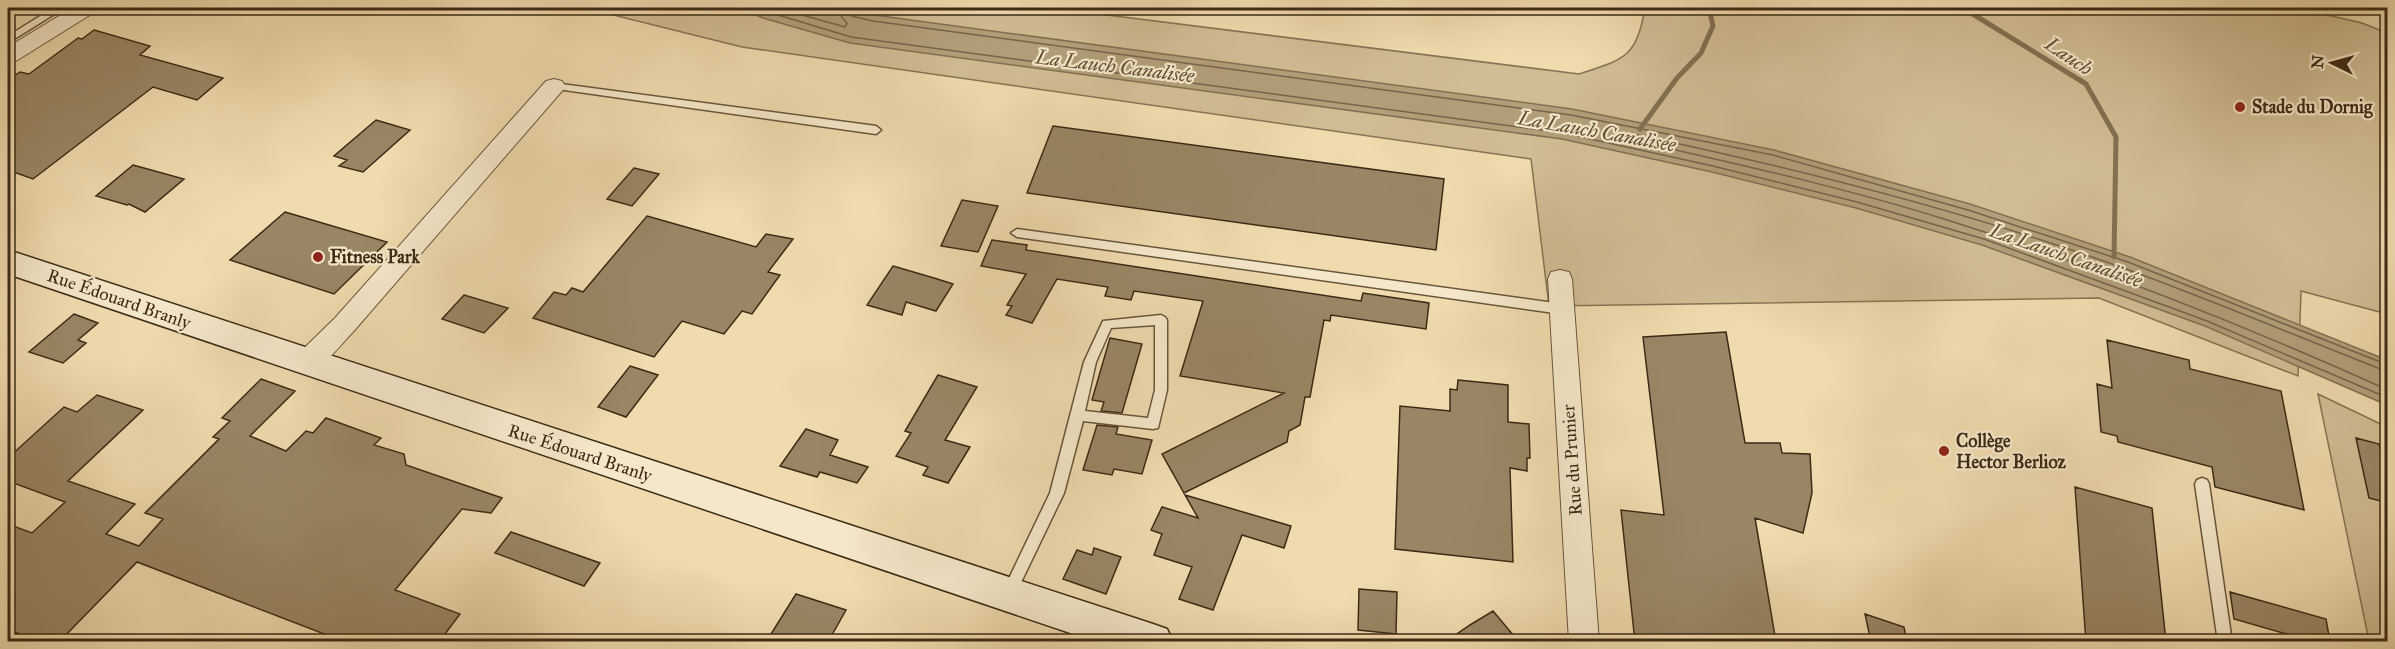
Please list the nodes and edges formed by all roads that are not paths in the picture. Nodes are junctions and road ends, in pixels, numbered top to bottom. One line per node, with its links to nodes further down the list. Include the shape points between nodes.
1 (59, 8): 3 (lane)
2 (86, 8): 4 (street)
3 (8, 40)
4 (8, 56)
5 (554, 86): 6 (lane); 11 (street, via 344,325)
6 (876, 130)
7 (1017, 233): 10 (lane)
8 (8, 262): 11 (street, Rue Édouard Branly)
9 (1560, 279): 10 (street, Rue du Prunier)
10 (1562, 309): 16 (street, Rue du Prunier)
11 (306, 362): 14 (street, Rue Édouard Branly)
12 (1078, 415): 12 (lane, via 1153,424 1161,390 1161,321 1107,324 1090,363); 14 (lane, via 1057,493)
13 (2202, 484): 17 (lane)
14 (1008, 594): 15 (street, Rue Édouard Branly)
15 (1149, 641)
16 (1584, 642)
17 (2225, 642)

